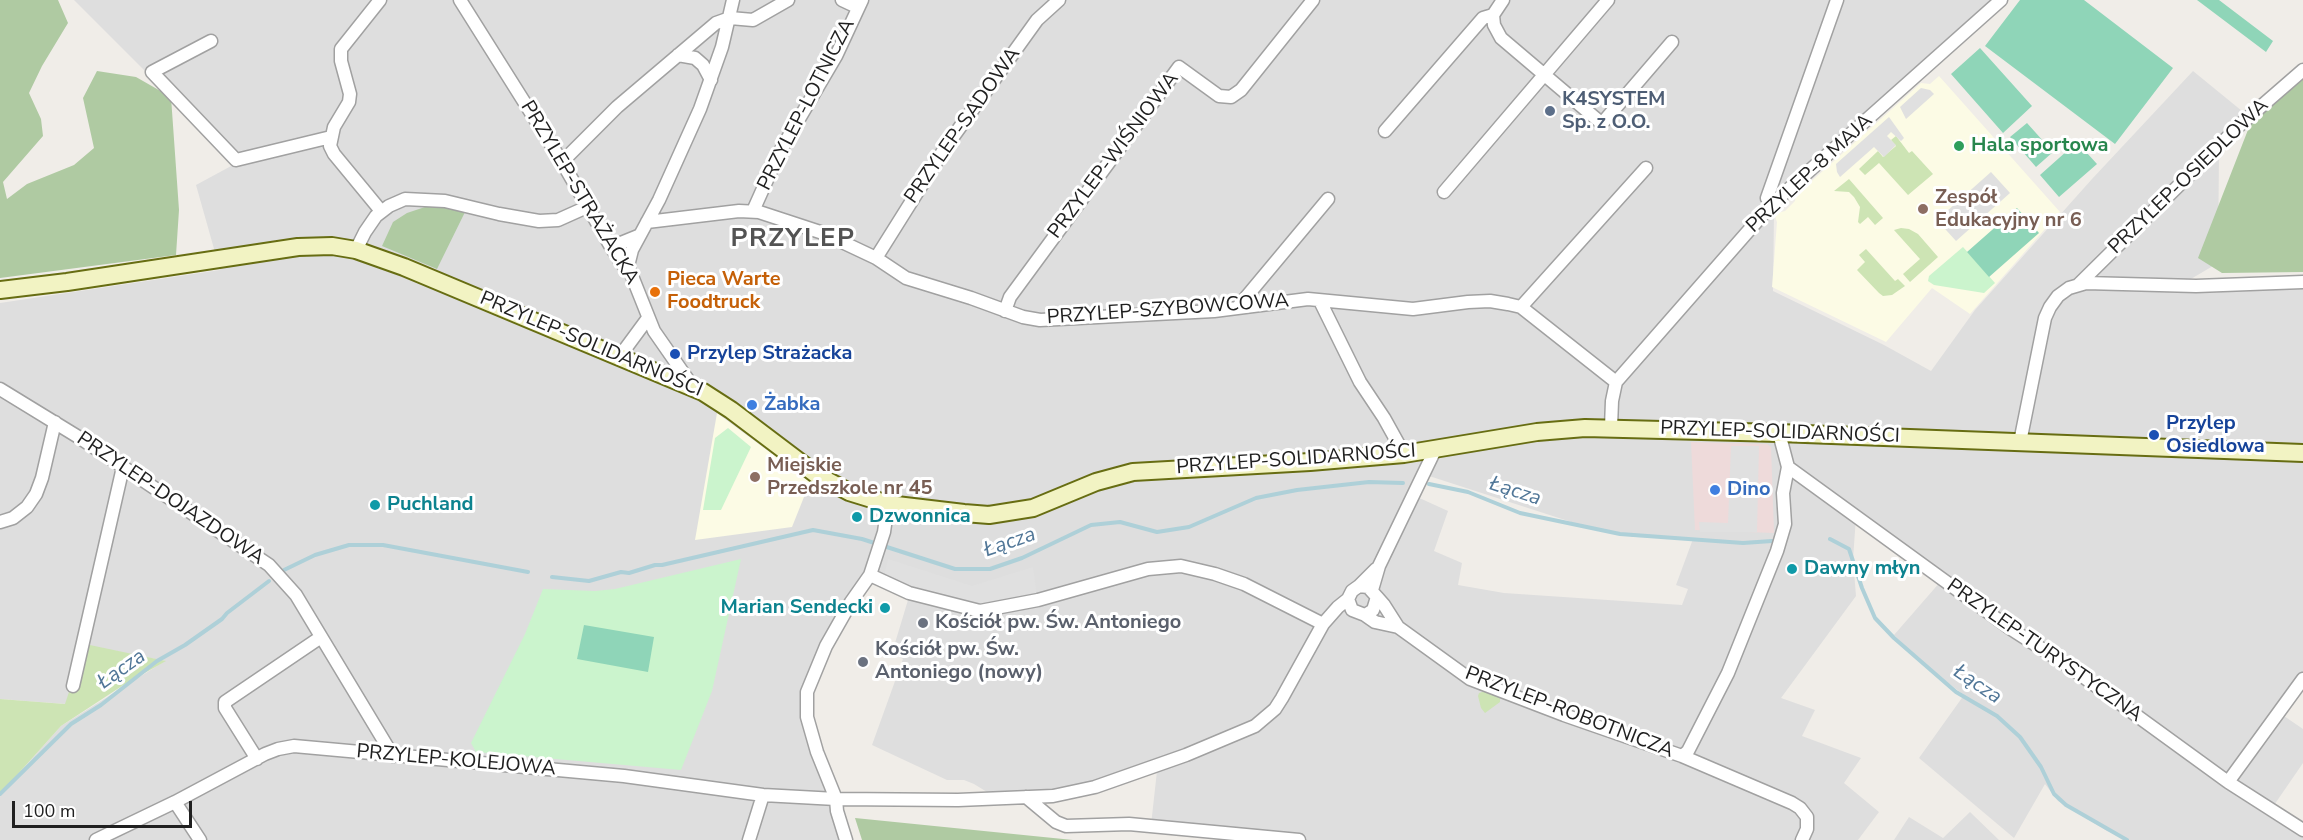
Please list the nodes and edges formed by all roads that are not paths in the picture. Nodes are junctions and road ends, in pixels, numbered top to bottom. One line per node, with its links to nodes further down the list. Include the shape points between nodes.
1 (380, 0): 22 (street, via 341,48 350,94)
2 (460, 0): 23 (street, PRZYLEP-STRAŻACKA)
3 (733, 0): 14 (street)
4 (788, 0): 14 (street, via 753,20)
5 (842, 0): 12 (street)
6 (1059, 0): 35 (street, PRZYLEP-SADOWA, via 1037,20 945,148)
7 (1313, 0): 43 (street, PRZYLEP-WIŚNIOWA, via 1241,90 1231,96 1219,96 1179,67 1010,297)
8 (1503, 0): 13 (street)
9 (1608, 0): 19 (street)
10 (1837, 0): 27 (street, via 1767,198)
11 (2001, 0): 27 (street, PRZYLEP-8 MAJA)
12 (860, 3): 30 (street, PRZYLEP-LOTNICZA, via 836,56 779,153)
13 (1493, 15): 19 (street, via 1501,38); 21 (street, via 1483,18)
14 (730, 18): 17 (street, via 716,23); 20 (street)
15 (211, 41): 22 (street, via 152,72 236,160)
16 (1672, 42): 19 (street, via 1600,122)
17 (678, 55): 20 (street, via 695,58); 23 (street, via 617,107)
18 (2303, 70): 38 (street, PRZYLEP-OSIEDLOWA, via 2242,123)
19 (1545, 75): 25 (street)
20 (711, 80): 31 (street)
21 (1386, 131)
22 (331, 137): 29 (street, via 334,154)
23 (562, 162): 28 (street, PRZYLEP-STRAŻACKA)
24 (1646, 168): 41 (street)
25 (1444, 192)
26 (1328, 199): 42 (street)
27 (1772, 204): 46 (street, PRZYLEP-8 MAJA)
28 (587, 207): 29 (street, via 566,218 548,221 414,198 397,201); 33 (street, PRZYLEP-STRAŻACKA)
29 (381, 211): 34 (street)
30 (753, 211): 31 (street, PRZYLEP-SZYBOWCOWA); 35 (street, PRZYLEP-SZYBOWCOWA, via 823,233)
31 (647, 222): 32 (street)
32 (638, 236): 33 (street); 36 (street)
33 (611, 247): 36 (street, PRZYLEP-STRAŻACKA, via 622,264)
34 (356, 250): 39 (main road, PRZYLEP-SOLIDARNOŚCI, via 298,247); 45 (main road, PRZYLEP-SOLIDARNOŚCI)
35 (876, 258): 43 (street, PRZYLEP-SZYBOWCOWA, via 906,278)
36 (628, 266): 44 (street, PRZYLEP-STRAŻACKA)
37 (2303, 282): 38 (street, PRZYLEP-OSIEDLOWA)
38 (2078, 286): 52 (street, PRZYLEP-OSIEDLOWA, via 2058,296 2045,318)
39 (0, 290)
40 (1320, 301): 41 (street, PRZYLEP-SZYBOWCOWA, via 1413,309 1490,301); 42 (street, PRZYLEP-SZYBOWCOWA, via 1308,299); 55 (street, via 1360,382)
41 (1521, 307): 46 (street)
42 (1237, 308): 43 (street, PRZYLEP-SZYBOWCOWA, via 1052,320)
43 (1005, 311)
44 (648, 318): 45 (street); 47 (street, PRZYLEP-STRAŻACKA)
45 (620, 356): 47 (main road, PRZYLEP-SOLIDARNOŚCI)
46 (1616, 382): 50 (street)
47 (693, 387): 58 (main road, PRZYLEP-SOLIDARNOŚCI, via 832,484)
48 (0, 389): 49 (street, PRZYLEP-DOJAZDOWA)
49 (55, 422): 56 (street, PRZYLEP-DOJAZDOWA); 59 (street, via 36,494 13,518)
50 (1611, 427): 51 (main road, PRZYLEP-SOLIDARNOŚCI); 53 (main road, PRZYLEP-SOLIDARNOŚCI, via 1537,432)
51 (1779, 433): 52 (main road, PRZYLEP-SOLIDARNOŚCI); 57 (street, PRZYLEP-ROBOTNICZA)
52 (2020, 442): 54 (main road, PRZYLEP-SOLIDARNOŚCI)
53 (1435, 450): 55 (main road, PRZYLEP-SOLIDARNOŚCI); 61 (street)
54 (2303, 453)
55 (1404, 454): 58 (main road, PRZYLEP-SOLIDARNOŚCI, via 1133,472 1096,482 1033,508 989,514)
56 (123, 467): 66 (street, PRZYLEP-DOJAZDOWA, via 269,565 296,595); 68 (street)
57 (1788, 467): 70 (street, PRZYLEP-ROBOTNICZA, via 1783,493 1785,524 1777,551 1726,676); 72 (street, PRZYLEP-TURYSTYCZNA)
58 (888, 504): 60 (street, via 884,532)
59 (0, 522)
60 (870, 575): 64 (street, via 909,593 980,611 1038,600 1148,569 1181,566 1244,584); 75 (street, via 826,646 807,692 807,717 814,743)
61 (1369, 591): 62 (street, via 1352,591); 63 (street, via 1373,610); 65 (street, PRZYLEP-ROBOTNICZA)
62 (1350, 604): 63 (street, PRZYLEP-ROBOTNICZA); 64 (street)
63 (1365, 615): 65 (street, PRZYLEP-ROBOTNICZA, via 1375,622)
64 (1323, 624): 74 (street, PRZYLEP-KOLEJOWA, via 1282,698 1255,726 1095,787)
65 (1398, 627): 70 (street, PRZYLEP-ROBOTNICZA, via 1470,679)
66 (321, 637): 69 (street, PRZYLEP-DOJAZDOWA); 71 (street, via 225,702 225,708)
67 (2303, 679): 72 (street)
68 (73, 686)
69 (393, 756): 71 (street, PRZYLEP-KOLEJOWA, via 294,746); 73 (street, PRZYLEP-KOLEJOWA, via 624,776)
70 (1682, 756): 83 (street, PRZYLEP-ROBOTNICZA, via 1769,791 1800,808 1807,817)
71 (258, 759): 76 (street, PRZYLEP-KOLEJOWA)
72 (2228, 782): 77 (street, PRZYLEP-TURYSTYCZNA)
73 (763, 795): 75 (street, PRZYLEP-KOLEJOWA); 80 (street)
74 (1026, 797): 75 (street, PRZYLEP-KOLEJOWA); 82 (street, via 1056,822 1066,825 1129,824)
75 (836, 799): 81 (street)
76 (175, 802): 78 (street, PRZYLEP-KOLEJOWA); 79 (street)
77 (2303, 830)
78 (96, 840)
79 (200, 840)
80 (749, 840)
81 (846, 840)
82 (1299, 840)
83 (1802, 840)

